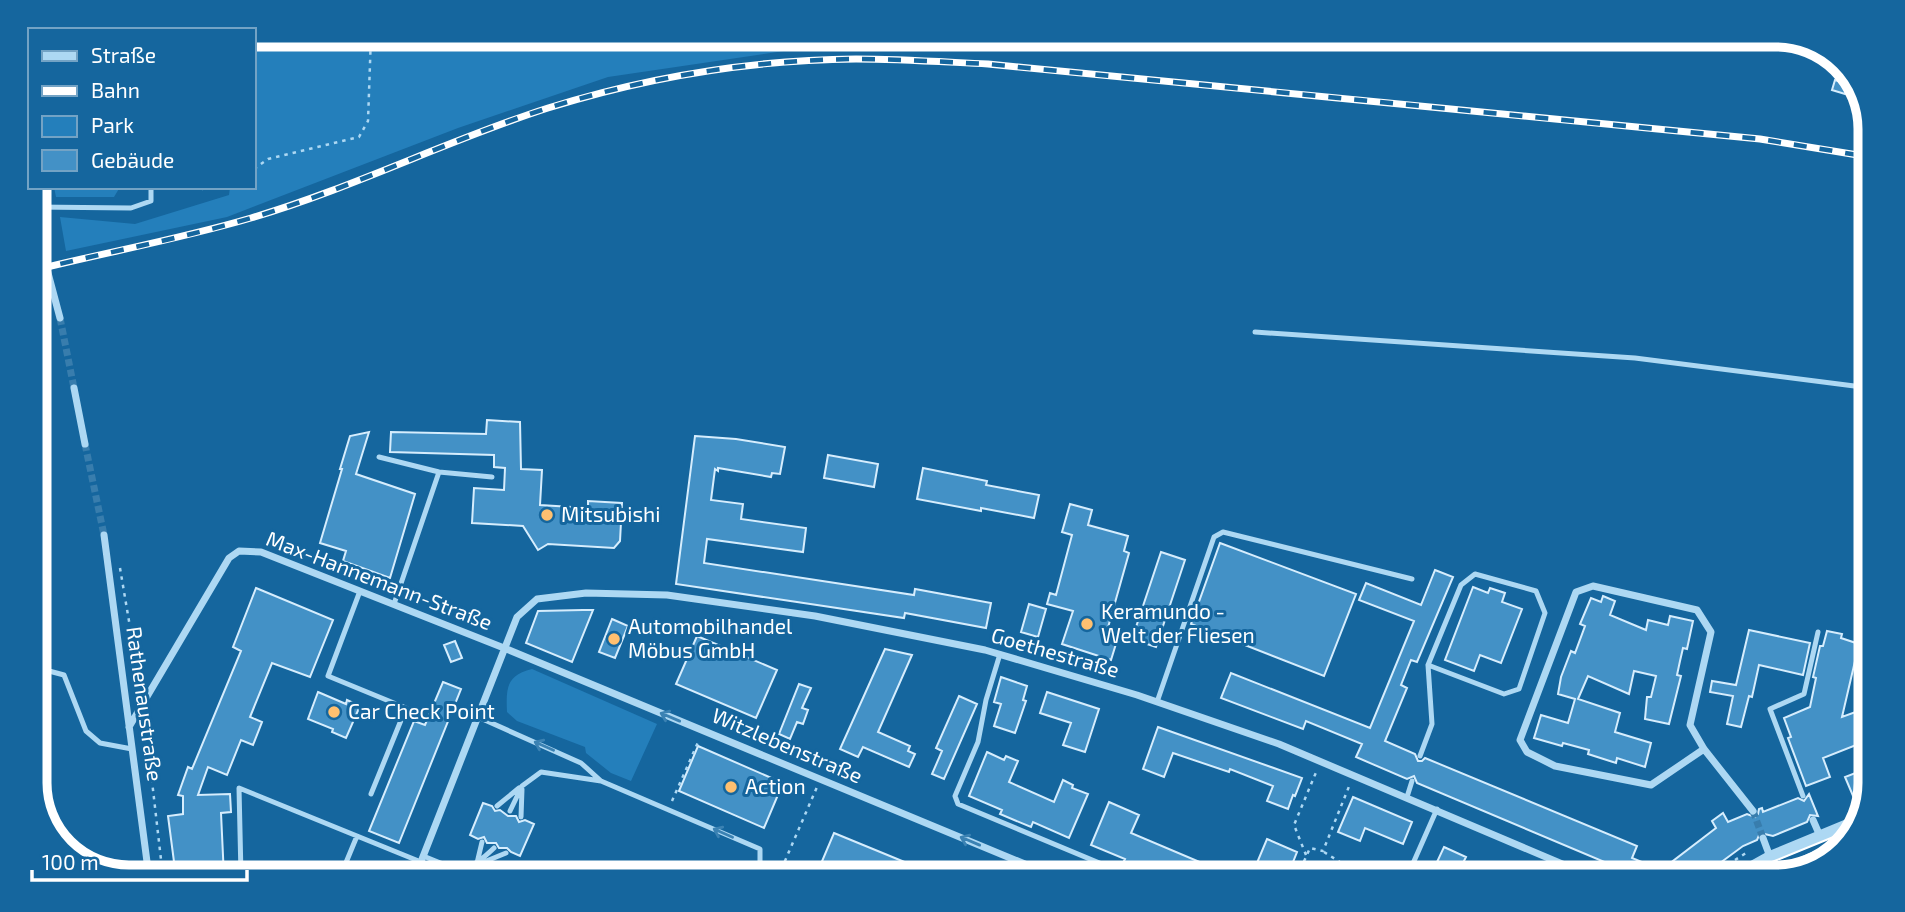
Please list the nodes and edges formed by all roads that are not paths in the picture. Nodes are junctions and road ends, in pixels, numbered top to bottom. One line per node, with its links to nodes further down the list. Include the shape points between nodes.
1 (151, 189): 2 (lane, via 151,201 131,208)
2 (47, 207)
3 (47, 269): 4 (street)
4 (60, 318)
5 (1255, 332): 6 (lane, via 1635,358)
6 (1858, 386)
7 (74, 388): 8 (street)
8 (85, 444)
9 (379, 457): 10 (lane)
10 (439, 472): 11 (lane); 15 (lane)
11 (492, 477)
12 (104, 535): 24 (street, Rathenaustraße)
13 (1412, 579): 22 (lane, via 1223,533 1214,537)
14 (360, 591): 15 (street, Max-Hannemann-Straße); 24 (street, Max-Hannemann-Straße, via 261,552 239,551 229,558); 31 (lane, via 328,676 406,708)
15 (394, 604): 17 (street, Max-Hannemann-Straße)
16 (1818, 632): 32 (lane, via 1804,694 1770,709)
17 (504, 648): 18 (street, Goethestraße, via 517,617 537,599 586,593 667,595 815,616); 23 (street, Goethestraße); 57 (street, Witzlebenstraße, one-way to 17)
18 (1000, 654): 22 (street, Goethestraße); 58 (lane, via 978,742 955,796 958,804)
19 (1429, 665): 19 (lane, via 1461,585 1475,575 1536,591 1545,613 1519,689 1504,694); 27 (lane, via 1432,724)
20 (47, 667): 21 (lane)
21 (49, 671): 25 (lane, via 64,675 86,731 100,743)
22 (1157, 702): 33 (street, Goethestraße, via 1279,744)
23 (478, 717): 28 (lane, one-way to 23, via 581,762); 48 (street, Goethestraße)
24 (129, 727): 25 (street, Rathenaustraße)
25 (132, 749): 49 (street, Rathenaustraße)
26 (1704, 749): 26 (street, via 1690,725 1711,632 1697,610 1593,586 1576,592 1520,740 1527,752 1555,766 1651,785); 37 (street)
27 (1420, 756)
28 (601, 781): 30 (lane, via 541,772); 56 (lane, one-way to 28, via 760,849)
29 (1412, 781): 33 (lane)
30 (522, 786): 34 (lane); 36 (lane); 38 (lane)
31 (371, 794)
32 (1803, 796)
33 (1408, 797): 35 (street, Goethestraße)
34 (497, 806)
35 (1437, 809): 59 (lane); 60 (street, Goethestraße)
36 (510, 811)
37 (1753, 811)
38 (521, 817)
39 (1813, 820): 42 (street)
40 (1846, 826): 42 (street)
41 (357, 836): 48 (lane); 50 (lane, via 239,788); 51 (lane)
42 (1820, 836): 47 (street)
43 (1763, 838): 47 (street)
44 (482, 842): 55 (lane)
45 (494, 848): 55 (lane)
46 (506, 853): 55 (lane)
47 (1770, 857): 61 (street); 62 (street)
48 (421, 861): 52 (street, Goethestraße); 53 (lane); 54 (lane)
49 (147, 865)
50 (241, 865)
51 (345, 865)
52 (420, 865)
53 (426, 865)
54 (439, 865)
55 (476, 865)
56 (760, 865)
57 (1027, 865)
58 (1104, 865)
59 (1413, 865)
60 (1565, 865)
61 (1756, 865)
62 (1773, 865)

